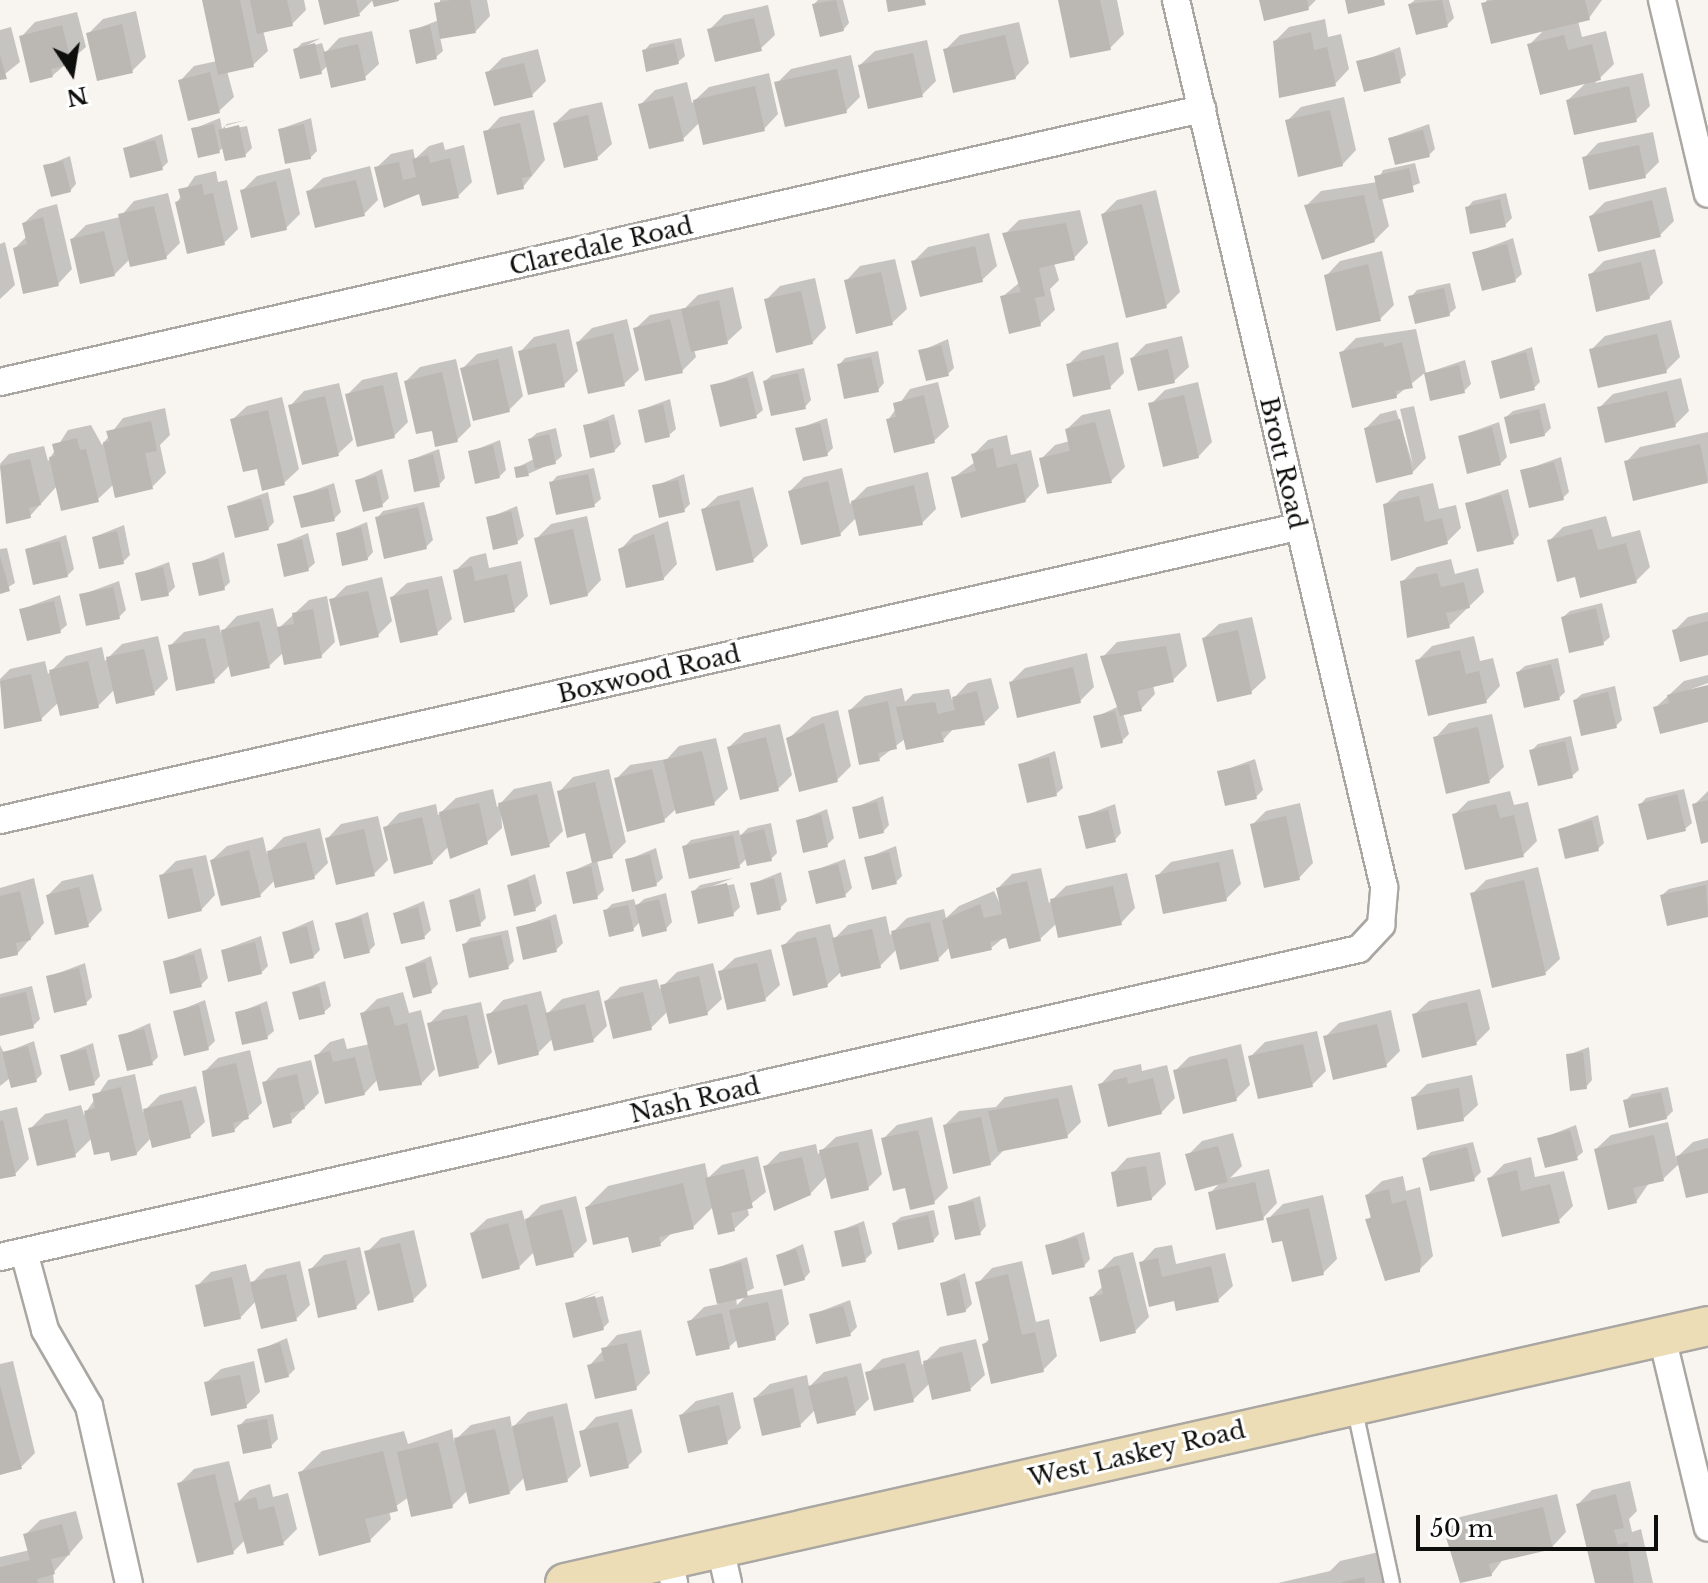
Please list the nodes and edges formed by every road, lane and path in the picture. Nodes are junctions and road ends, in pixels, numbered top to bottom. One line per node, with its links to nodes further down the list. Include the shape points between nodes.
1 (1176, 0): 3 (street, Brott Road)
2 (1662, 0): 4 (street)
3 (1202, 109): 5 (street, Claredale Road); 6 (street, Brott Road)
4 (1708, 194)
5 (0, 382)
6 (1297, 527): 7 (street, Boxwood Road); 8 (street, Brott Road, via 1384,887)
7 (0, 820)
8 (1381, 925): 9 (street, Nash Road, via 1359,949)
9 (12, 1255): 16 (street, via 45,1330 89,1406)
10 (1708, 1326): 11 (main road, West Laskey Road)
11 (1662, 1337): 12 (main road, West Laskey Road); 13 (street)
12 (1353, 1405): 14 (main road, West Laskey Road); 18 (lane)
13 (1708, 1528)
14 (724, 1565): 15 (main road, West Laskey Road)
15 (672, 1571): 17 (main road, West Laskey Road)
16 (129, 1583)
17 (565, 1583)
18 (1392, 1583)

